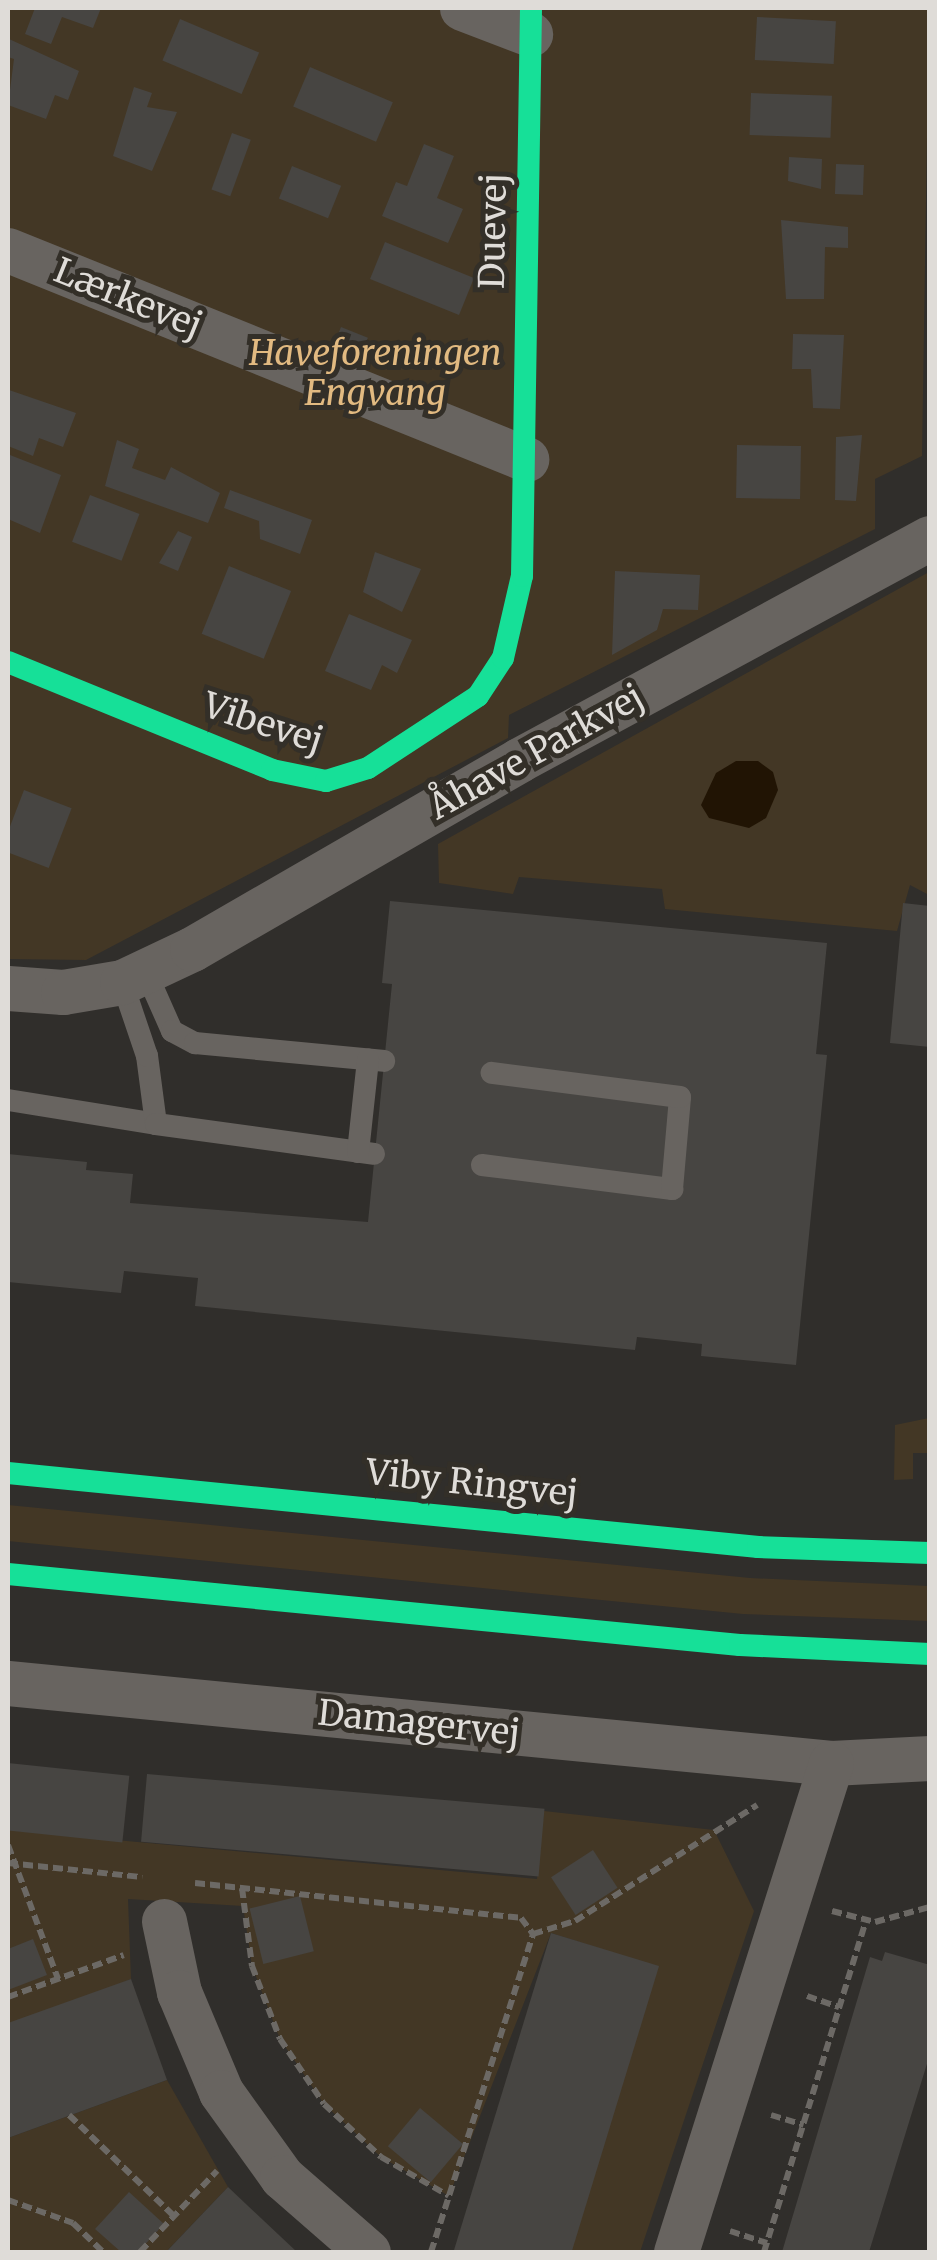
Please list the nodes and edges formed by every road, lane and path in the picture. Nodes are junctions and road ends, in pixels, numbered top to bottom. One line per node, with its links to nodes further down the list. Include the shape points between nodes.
1 (462, 8): 2 (street)
2 (531, 21): 4 (main road, Duevej)
3 (8, 250): 4 (street, Lærkevej)
4 (526, 459): 6 (main road, Duevej)
5 (930, 538): 8 (street, Åhave Parkvej)
6 (522, 576): 7 (main road, Vibevej, via 503,658 478,696 368,768 326,781 272,770)
7 (8, 662)
8 (134, 976): 9 (street, Åhave Parkvej, via 63,992); 12 (lane); 12 (lane, via 172,1030 196,1043 376,1061 366,1153)
9 (8, 988)
10 (492, 1074): 13 (lane, via 680,1097 672,1189)
11 (8, 1100): 12 (lane)
12 (156, 1124)
13 (482, 1165)
14 (8, 1472): 15 (main road, Viby Ringvej, via 758,1546)
15 (930, 1553)
16 (8, 1574): 17 (main road, via 740,1645)
17 (930, 1654)
18 (8, 1683): 20 (street, Damagervej)
19 (930, 1758): 20 (street, Damagervej)
20 (831, 1763): 25 (street)
21 (762, 1803): 29 (path, via 575,1921)
22 (8, 1845): 23 (path)
23 (11, 1864): 26 (path); 30 (path)
24 (242, 1888): 26 (path); 29 (path, via 522,1918); 34 (path, via 252,1966 280,2039 324,2104 381,2157)
25 (788, 1899): 28 (path); 41 (street)
26 (169, 1905): 30 (path); 33 (street, via 197,2043)
27 (930, 1906): 28 (path)
28 (866, 1920): 42 (path)
29 (534, 1934): 34 (path)
30 (58, 1978): 31 (path)
31 (8, 1996)
32 (70, 2116): 36 (path)
33 (250, 2137): 36 (path); 39 (street, via 318,2213)
34 (449, 2196): 40 (path)
35 (8, 2200): 37 (path, via 74,2223)
36 (174, 2216): 38 (path)
37 (103, 2252)
38 (140, 2252)
39 (368, 2252)
40 (431, 2252)
41 (676, 2252)
42 (764, 2252)

